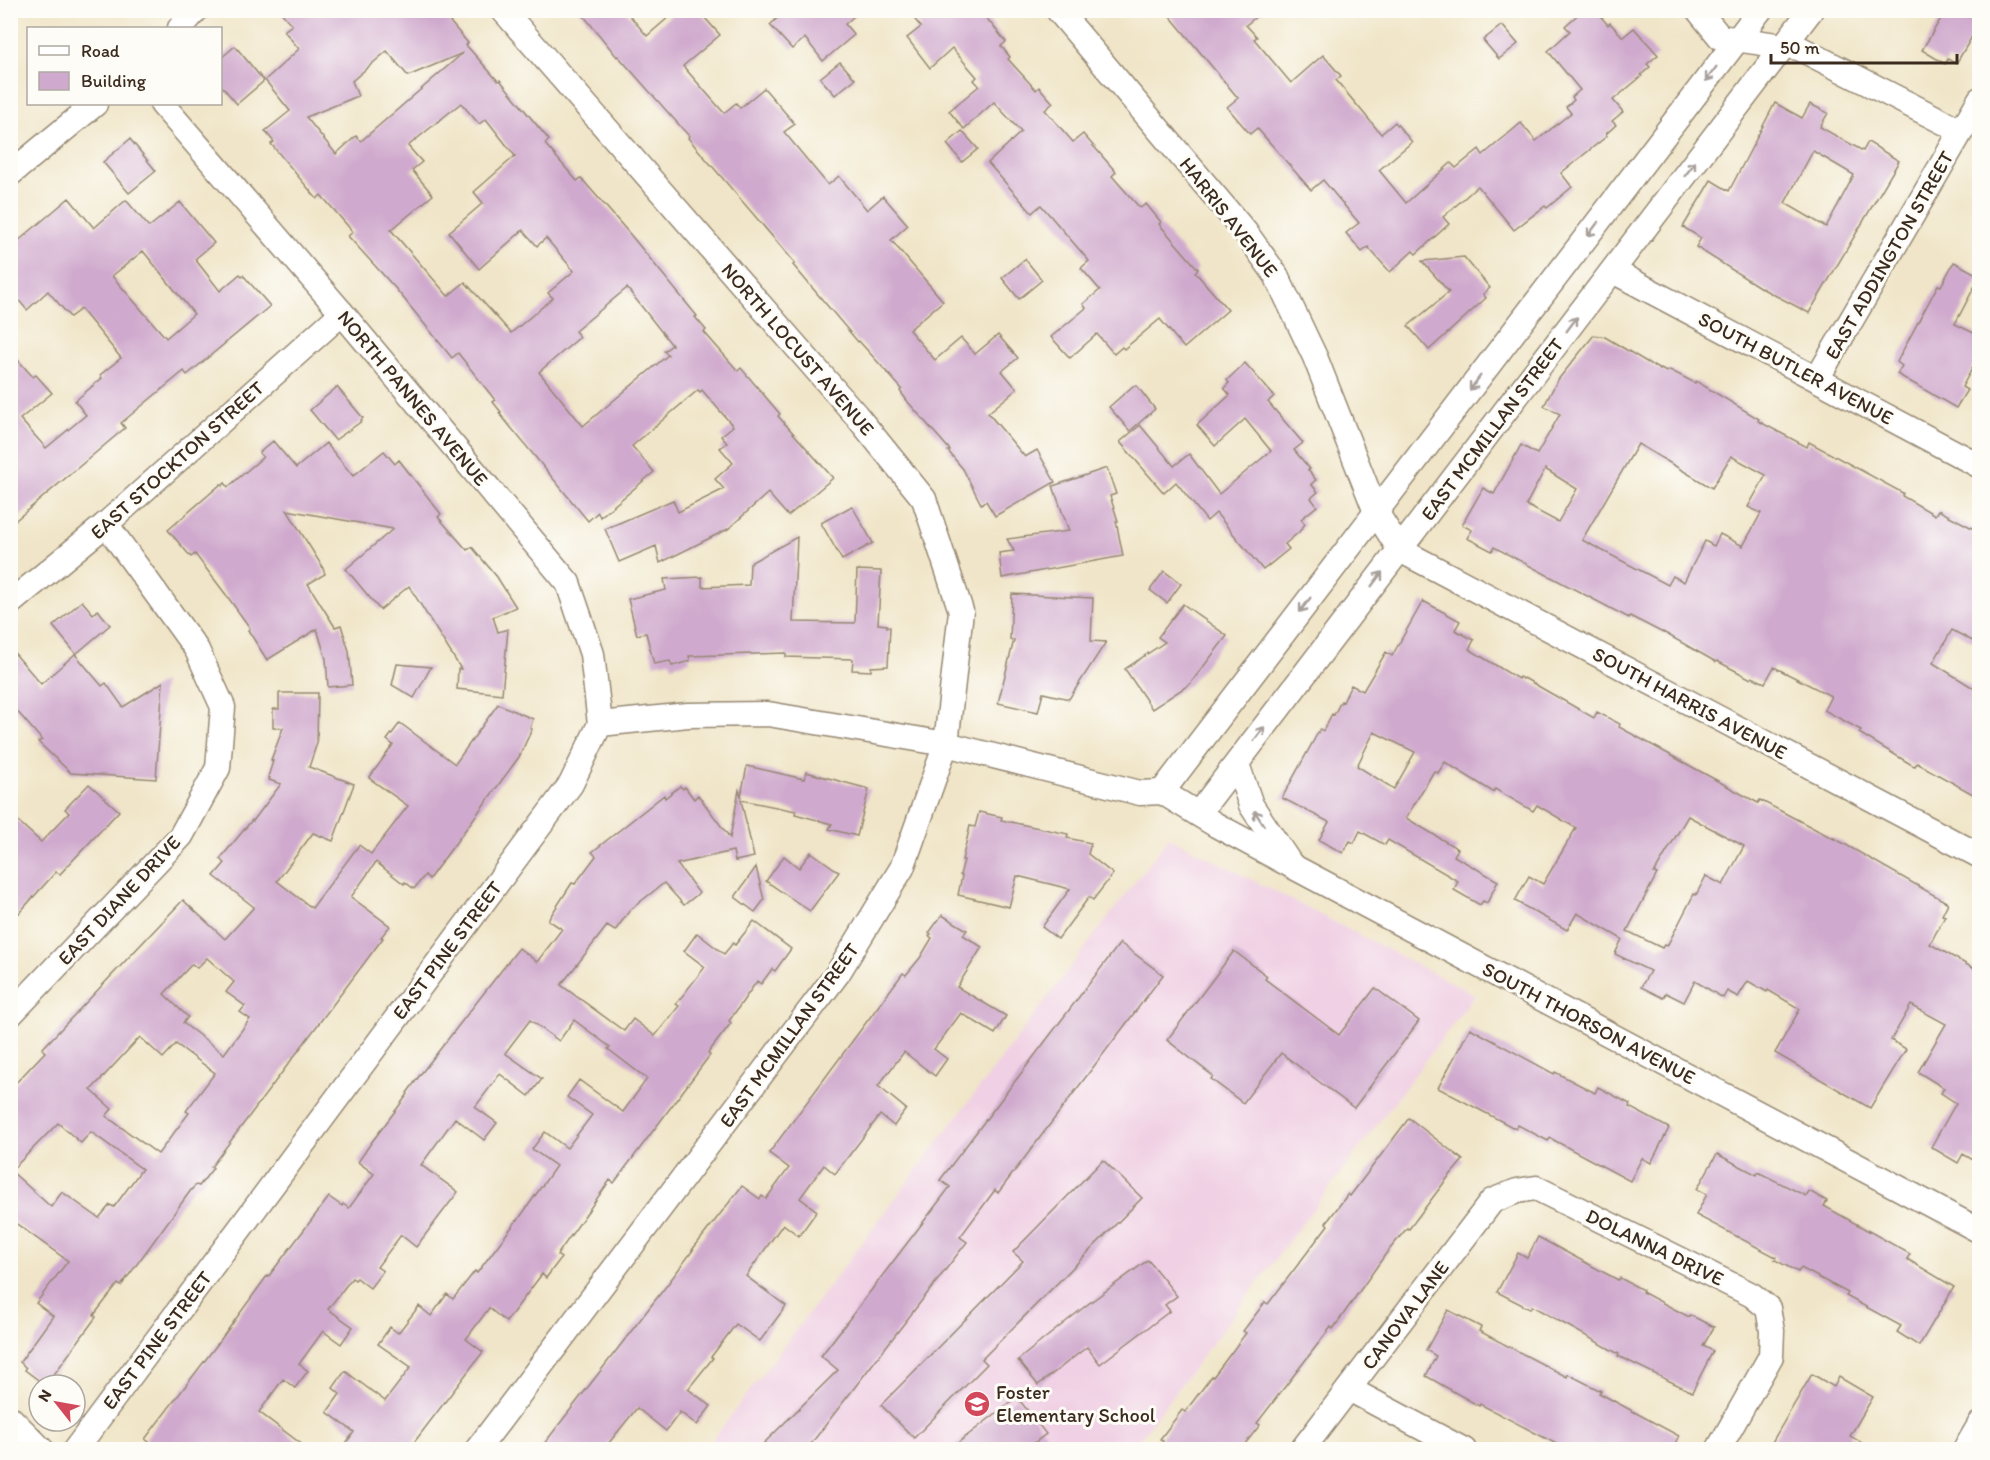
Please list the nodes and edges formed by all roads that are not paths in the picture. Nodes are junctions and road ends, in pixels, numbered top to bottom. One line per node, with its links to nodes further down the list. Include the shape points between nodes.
1 (196, 10): 7 (street)
2 (503, 10): 24 (street, NORTH LOCUST AVENUE, via 856,415 924,499 961,611)
3 (1059, 10): 19 (street, HARRIS AVENUE, via 1246,233 1276,275 1315,357)
4 (1698, 10): 8 (street, via 1720,37)
5 (1760, 10): 8 (street, EAST MCMILLAN STREET)
6 (1811, 10): 9 (street, EAST MCMILLAN STREET)
7 (181, 27)
8 (1737, 40): 9 (street); 19 (street, EAST MCMILLAN STREET, one-way to 19)
9 (1784, 46): 13 (street, via 1799,48); 15 (street, EAST MCMILLAN STREET, one-way to 9)
10 (1980, 99): 13 (street, EAST ADDINGTON STREET)
11 (94, 105): 14 (street)
12 (163, 105): 16 (street, NORTH PANNES AVENUE)
13 (1961, 131): 17 (street, EAST ADDINGTON STREET)
14 (10, 174)
15 (1613, 271): 17 (street, SOUTH BUTLER AVENUE); 21 (street, EAST MCMILLAN STREET, one-way to 15)
16 (342, 313): 20 (street, EAST STOCKTON STREET); 23 (street, NORTH PANNES AVENUE, via 568,583 592,654)
17 (1817, 379): 18 (street, SOUTH BUTLER AVENUE)
18 (1980, 466)
19 (1377, 512): 21 (street, HARRIS AVENUE); 26 (street, EAST MCMILLAN STREET, one-way to 26)
20 (106, 524): 22 (street, EAST STOCKTON STREET); 30 (street, EAST DIANE DRIVE, via 197,650 223,707 218,768 181,836)
21 (1400, 550): 25 (street, EAST MCMILLAN STREET, one-way to 21); 28 (street, SOUTH HARRIS AVENUE)
22 (10, 603)
23 (600, 724): 24 (street, via 768,714); 37 (street, EAST PINE STREET, via 571,784)
24 (946, 744): 26 (street, via 1140,793); 38 (street, EAST MCMILLAN STREET, via 902,868 838,973)
25 (1237, 764): 27 (street, EAST MCMILLAN STREET); 29 (street, one-way to 25, via 1251,806)
26 (1162, 792): 27 (street)
27 (1198, 814): 29 (street, SOUTH THORSON AVENUE)
28 (1980, 856)
29 (1292, 866): 32 (street, SOUTH THORSON AVENUE)
30 (10, 1015)
31 (1517, 1191): 33 (street, CANOVA LANE, via 1492,1201); 41 (street, DOLANNA DRIVE, via 1536,1188 1752,1295 1768,1308 1771,1356)
32 (1980, 1231)
33 (1349, 1389): 39 (street, CANOVA LANE); 40 (street)
34 (10, 1418): 36 (street)
35 (1980, 1424): 42 (street)
36 (42, 1449)
37 (75, 1449)
38 (477, 1449)
39 (1302, 1449)
40 (1464, 1449)
41 (1718, 1449)
42 (1965, 1449)

